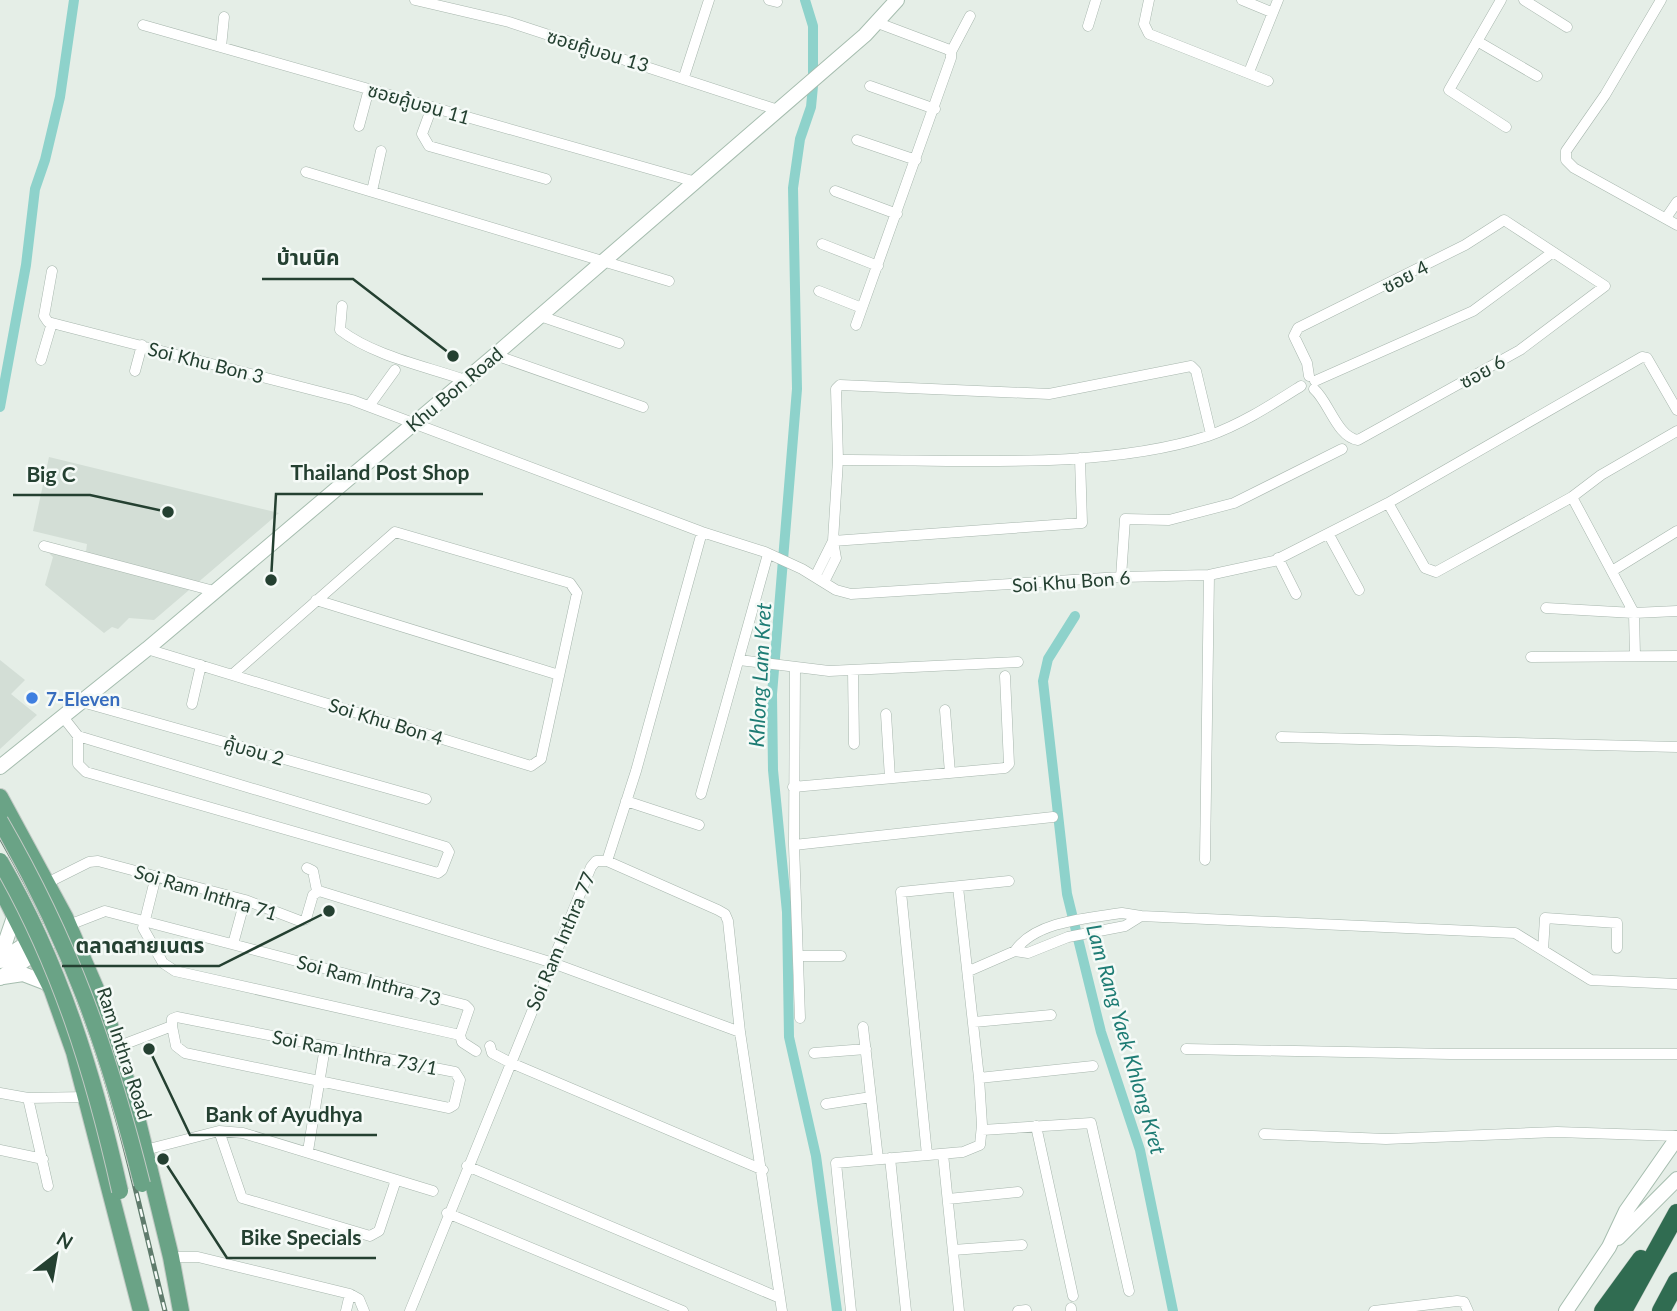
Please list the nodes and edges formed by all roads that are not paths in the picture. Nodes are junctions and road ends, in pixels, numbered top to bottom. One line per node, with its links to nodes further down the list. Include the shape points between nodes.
1 (415, 0): 11 (street, ซอยคู้บอน 13)
2 (709, 0): 25 (street)
3 (897, 0): 16 (main road, Khu Bon Road)
4 (1096, 0): 18 (street)
5 (1149, 0): 23 (street, via 1144,24 1149,34)
6 (1242, 0): 13 (street)
7 (1278, 0): 13 (street)
8 (1501, 0): 20 (street)
9 (1524, 0): 19 (street)
10 (1661, 0): 44 (street, via 1566,151 1566,160)
11 (429, 2): 12 (street, ซอยคู้บอน 13)
12 (452, 5): 25 (street, ซอยคู้บอน 13)
13 (1271, 12): 23 (street)
14 (970, 16): 22 (street)
15 (224, 17): 21 (street)
16 (878, 23): 22 (street); 31 (main road, Khu Bon Road)
17 (143, 25): 21 (street, ซอยคู้บอน 11)
18 (1088, 26)
19 (1567, 27)
20 (1477, 41): 24 (street); 33 (street, via 1449,90)
21 (220, 47): 28 (street, ซอยคู้บอน 11)
22 (951, 52): 30 (street)
23 (1249, 72): 26 (street)
24 (1537, 76)
25 (684, 77): 31 (street, ซอยคู้บอน 13)
26 (1268, 81)
27 (870, 86): 30 (street)
28 (369, 89): 29 (street, ซอยคู้บอน 11); 32 (street)
29 (432, 107): 38 (street, via 422,135 429,146); 39 (street, ซอยคู้บอน 11)
30 (935, 109): 36 (street)
31 (778, 110): 39 (main road, Khu Bon Road)
32 (359, 126)
33 (1506, 127)
34 (857, 140): 36 (street)
35 (381, 151): 40 (street)
36 (916, 160): 43 (street)
37 (306, 172): 40 (street)
38 (546, 179)
39 (696, 182): 48 (main road, Khu Bon Road)
40 (372, 191): 48 (street)
41 (835, 191): 43 (street)
42 (1677, 202): 44 (street)
43 (897, 214): 49 (street)
44 (1666, 218): 45 (street)
45 (1677, 225)
46 (822, 244): 49 (street)
47 (1553, 252): 65 (street, via 1473,311); 65 (street, ซอย 4, via 1504,220 1465,245 1298,328 1294,336); 65 (street, ซอย 6, via 1604,284 1604,289 1520,351 1358,440 1343,431)
48 (606, 261): 51 (street); 55 (main road, Khu Bon Road)
49 (878, 266): 54 (street)
50 (52, 271): 56 (street, via 44,316)
51 (668, 281)
52 (820, 291): 54 (street)
53 (342, 306): 64 (street, via 340,330 362,344)
54 (862, 308): 57 (street)
55 (540, 317): 58 (street); 60 (main road, Khu Bon Road)
56 (52, 323): 59 (street, Soi Khu Bon 3); 61 (street)
57 (856, 325)
58 (619, 343)
59 (142, 345): 63 (street); 66 (street, Soi Khu Bon 3)
60 (495, 355): 64 (main road, Khu Bon Road); 67 (street)
61 (41, 360)
62 (395, 370): 66 (street)
63 (135, 371)
64 (465, 380): 69 (main road, Khu Bon Road)
65 (1313, 382): 71 (street, via 1304,377 1301,386 1246,420)
66 (369, 406): 69 (street, Soi Khu Bon 3)
67 (643, 407)
68 (1677, 410): 76 (street, Soi Khu Bon 6, via 1647,358 1642,357)
69 (414, 422): 78 (street, Soi Khu Bon 6); 89 (main road, Khu Bon Road)
70 (1677, 431): 75 (street, via 1601,475)
71 (1211, 434): 73 (street); 74 (street, via 1191,366 1049,394 840,385 836,389)
72 (1342, 449): 86 (street, via 1234,503 1169,520 1125,519)
73 (1080, 458): 74 (street); 80 (street, via 1082,523)
74 (838, 460): 80 (street)
75 (1572, 498): 76 (street, via 1436,572 1425,568); 84 (street)
76 (1388, 503): 79 (street, Soi Khu Bon 6)
77 (1677, 531): 84 (street)
78 (702, 533): 82 (street, Soi Khu Bon 6); 123 (street, Soi Ram Inthra 77)
79 (1329, 535): 83 (street, Soi Khu Bon 6); 88 (street)
80 (833, 541): 87 (street)
81 (44, 546): 89 (street)
82 (773, 556): 87 (street, Soi Khu Bon 6); 99 (street)
83 (1278, 558): 85 (street, Soi Khu Bon 6); 90 (street)
84 (1612, 571): 94 (street)
85 (1209, 575): 86 (street, Soi Khu Bon 6); 128 (street)
86 (1121, 577): 87 (street, Soi Khu Bon 6, via 851,594)
87 (819, 580)
88 (1359, 590)
89 (214, 591): 95 (main road, Khu Bon Road)
90 (1296, 594)
91 (316, 600): 104 (street); 105 (street); 105 (street, Soi Khu Bon 4, via 395,532 570,583 577,593)
92 (1546, 608): 94 (street)
93 (1677, 611): 94 (street)
94 (1634, 613): 96 (street)
95 (147, 649): 101 (street, Soi Khu Bon 4); 107 (main road, Khu Bon Road)
96 (1635, 656): 97 (street); 98 (street)
97 (1677, 656)
98 (1531, 657)
99 (739, 660): 102 (street); 120 (street)
100 (1018, 663): 103 (street)
101 (201, 665): 104 (street, Soi Khu Bon 4); 108 (street)
102 (794, 669): 103 (street); 119 (street)
103 (853, 670): 114 (street)
104 (233, 674): 105 (street, Soi Khu Bon 4, via 531,765 541,759)
105 (559, 675)
106 (1005, 676): 117 (street, via 1008,767)
107 (82, 702): 111 (main road, Khu Bon Road); 122 (street, คู้บอน 2)
108 (192, 704)
109 (944, 710): 117 (street)
110 (886, 714): 118 (street)
111 (63, 718): 112 (street); 116 (main road, Khu Bon Road)
112 (78, 736): 112 (street, via 446,848 449,852 438,873 86,772 78,764)
113 (1281, 737): 115 (street)
114 (854, 744)
115 (1677, 747)
116 (0, 767)
117 (950, 773): 118 (street)
118 (890, 778): 119 (street)
119 (793, 787): 127 (street)
120 (701, 794)
121 (0, 797): 133 (main road, Ram Inthra Road)
122 (426, 799)
123 (626, 801): 126 (street); 130 (street, Soi Ram Inthra 77)
124 (1053, 817): 127 (street)
125 (0, 821): 218 (main road, Ram Inthra Road, bridge, via 48,908 87,997)
126 (699, 825)
127 (794, 845): 148 (street)
128 (1205, 860)
129 (0, 861): 217 (main road, Ram Inthra Road, bridge, via 69,1006 100,1103)
130 (607, 861): 151 (street, Soi Ram Inthra 77, via 596,861 591,867); 162 (street, via 725,914)
131 (307, 868): 137 (street, via 313,871)
132 (156, 876): 133 (street, Soi Ram Inthra 71, via 94,860); 138 (street, Soi Ram Inthra 71); 141 (street)
133 (45, 878): 136 (main road, via 30,899 22,901); 142 (main road, Ram Inthra Road)
134 (1009, 881): 135 (street)
135 (958, 887): 152 (street); 190 (street, via 901,892)
136 (2, 891): 139 (main road)
137 (317, 891): 138 (street, Soi Ram Inthra 71, via 306,919 300,921); 151 (street)
138 (245, 900): 143 (street)
139 (15, 914): 144 (main road); 150 (main road)
140 (1141, 916): 146 (street, via 1515,933); 147 (street, via 1125,926 1068,937 1028,953); 147 (street, via 1122,913 1064,923 1022,941)
141 (144, 921): 142 (street, Soi Ram Inthra 73, via 101,911); 143 (street, Soi Ram Inthra 73); 163 (street, via 143,928 163,963 175,971)
142 (68, 923): 144 (main road); 154 (main road, Ram Inthra Road)
143 (233, 944): 163 (street, Soi Ram Inthra 73, via 468,1006)
144 (32, 947): 150 (main road); 153 (main road); 156 (main road)
145 (1617, 948): 146 (street, via 1617,923 1545,918)
146 (1543, 950): 155 (street, via 1591,980)
147 (1015, 951): 152 (street)
148 (799, 956): 149 (street); 158 (street)
149 (841, 956)
150 (0, 959)
151 (550, 962): 162 (street); 172 (street, Soi Ram Inthra 77)
152 (969, 971): 159 (street)
153 (1, 977): 156 (main road, via 23,974)
154 (95, 984): 156 (main road, via 73,975); 166 (main road, Ram Inthra Road)
155 (1677, 984)
156 (51, 987): 177 (main road)
157 (1051, 1015): 159 (street)
158 (800, 1018)
159 (974, 1022): 174 (street)
160 (172, 1026): 164 (street, Soi Ram Inthra 73/1, via 177,1017); 166 (street, Soi Ram Inthra 73/1); 175 (street, Soi Ram Inthra 73/1, via 177,1046 185,1053)
161 (863, 1027): 167 (street)
162 (740, 1032): 196 (street)
163 (460, 1035): 169 (street, via 462,1042)
164 (325, 1046): 175 (street); 175 (street, Soi Ram Inthra 73/1, via 455,1072 460,1080 454,1105 449,1108)
165 (490, 1046): 172 (street, via 492,1053)
166 (117, 1047): 187 (main road, Ram Inthra Road)
167 (866, 1049): 170 (street); 178 (street)
168 (1186, 1049): 171 (street)
169 (476, 1051)
170 (814, 1053)
171 (1677, 1054)
172 (509, 1062): 195 (street, Soi Ram Inthra 77); 196 (street)
173 (1093, 1066): 174 (street)
174 (979, 1078): 182 (street)
175 (317, 1081): 188 (street)
176 (0, 1093): 179 (street)
177 (87, 1097): 179 (street); 216 (main road)
178 (871, 1097): 180 (street); 194 (street)
179 (28, 1098): 193 (street)
180 (825, 1104)
181 (1036, 1126): 182 (street); 211 (street, via 1091,1123); 213 (street)
182 (982, 1130): 189 (street, via 980,1145)
183 (219, 1131): 187 (street); 188 (street); 198 (street, via 242,1198 370,1236 379,1231)
184 (1264, 1134): 185 (street, via 1386,1139 1557,1132)
185 (1677, 1137): 191 (main road)
186 (0, 1150): 193 (street)
187 (145, 1150): 209 (main road, Ram Inthra Road)
188 (308, 1151): 198 (street)
189 (943, 1154): 190 (street); 202 (street)
190 (928, 1155): 192 (street)
191 (1663, 1156): 197 (main road, via 1661,1174 1669,1180); 207 (main road, via 1626,1211)
192 (890, 1158): 194 (street); 225 (street)
193 (43, 1159): 199 (street)
194 (878, 1159): 224 (street, via 836,1163)
195 (467, 1166): 203 (street, Soi Ram Inthra 77); 214 (street)
196 (763, 1170): 214 (street)
197 (1677, 1177): 207 (main road)
198 (397, 1180): 200 (street)
199 (48, 1186)
200 (433, 1191)
201 (1018, 1192): 202 (street)
202 (948, 1199): 208 (street)
203 (447, 1213): 221 (street, Soi Ram Inthra 77); 222 (street)
204 (1677, 1213): 205 (highway)
205 (1666, 1230): 231 (highway); 232 (highway)
206 (1022, 1245): 208 (street)
207 (1609, 1247): 230 (main road)
208 (953, 1250): 226 (street)
209 (172, 1257): 212 (street, via 198,1257); 218 (main road, Ram Inthra Road)
210 (1677, 1282): 233 (highway); 234 (highway)
211 (1129, 1291)
212 (350, 1294): 219 (street); 220 (street, via 359,1299)
213 (1073, 1296)
214 (780, 1298): 223 (street)
215 (1026, 1310): 227 (street)
216 (141, 1311)
217 (148, 1311)
218 (179, 1311)
219 (346, 1311)
220 (364, 1311)
221 (410, 1311)
222 (682, 1311)
223 (782, 1311)
224 (852, 1311)
225 (906, 1311)
226 (959, 1311)
227 (1018, 1311)
228 (1374, 1311): 229 (street, via 1457,1301 1464,1302)
229 (1468, 1311)
230 (1566, 1311)
231 (1602, 1311)
232 (1623, 1311)
233 (1661, 1311)
234 (1673, 1311)

